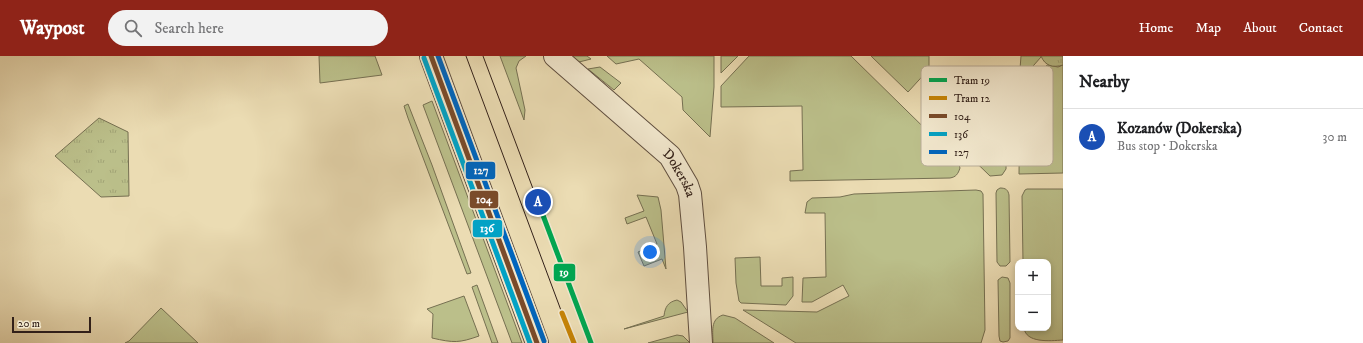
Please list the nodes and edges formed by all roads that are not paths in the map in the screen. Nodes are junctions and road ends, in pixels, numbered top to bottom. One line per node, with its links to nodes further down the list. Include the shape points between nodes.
1 (431, 56): 3 (street)
2 (554, 56): 4 (street, Dokerska, via 670,156 687,185 696,247)
3 (538, 343)
4 (701, 343)

